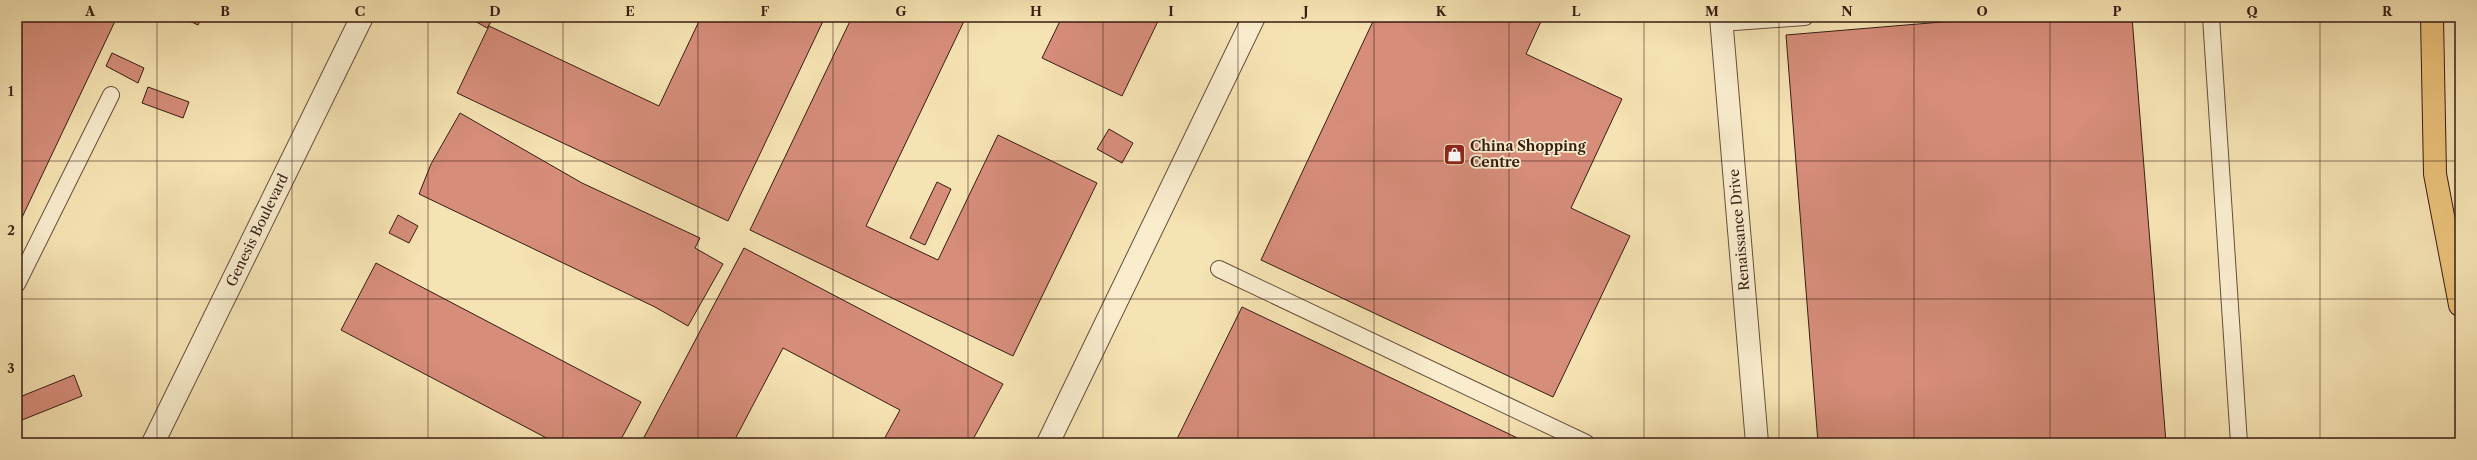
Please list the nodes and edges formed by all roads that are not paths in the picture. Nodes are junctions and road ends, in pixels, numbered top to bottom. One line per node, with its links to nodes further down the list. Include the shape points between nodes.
1 (362, 17): 11 (street, Genesis Boulevard)
2 (1254, 17): 12 (street)
3 (1805, 17): 6 (lane)
4 (2211, 17): 15 (lane)
5 (2432, 17): 10 (highway, via 2435,174)
6 (1721, 20): 14 (street, Renaissance Drive)
7 (111, 95): 9 (lane)
8 (1219, 269): 13 (lane)
9 (17, 284)
10 (2460, 306)
11 (153, 443)
12 (1048, 443)
13 (1586, 443)
14 (1757, 443)
15 (2239, 443)

